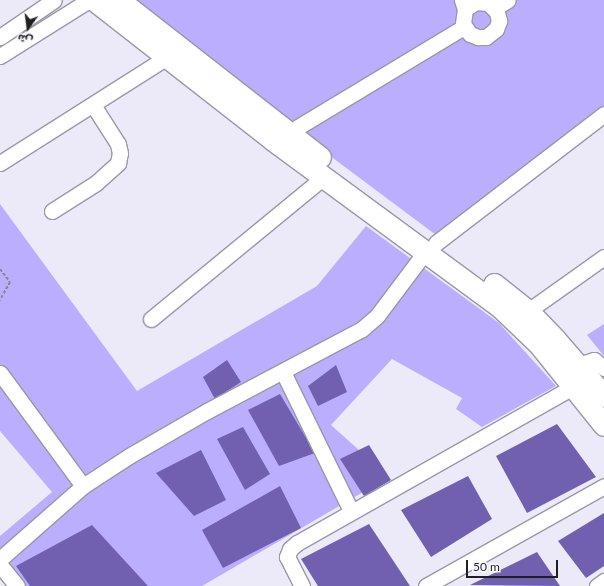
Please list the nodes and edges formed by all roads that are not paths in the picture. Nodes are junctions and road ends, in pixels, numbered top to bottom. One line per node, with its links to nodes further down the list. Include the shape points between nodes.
1 (54, 0): 9 (street)
2 (89, 0): 11 (street)
3 (94, 0): 10 (main road)
4 (119, 0): 10 (main road)
5 (508, 0): 7 (street)
6 (464, 4): 7 (street, via 480,1); 8 (street)
7 (495, 8): 8 (street, via 499,21 490,35 478,37)
8 (464, 28): 14 (street)
9 (0, 37)
10 (173, 54): 12 (street); 14 (main road); 16 (main road)
11 (0, 56)
12 (93, 105): 15 (street); 17 (street, via 118,144 118,163 96,183)
13 (604, 114): 18 (street)
14 (288, 132): 18 (main road)
15 (0, 163)
16 (324, 177): 18 (main road); 21 (street)
17 (52, 211)
18 (430, 248): 20 (main road); 24 (street, via 377,316 362,329); 26 (main road, via 500,307 538,344)
19 (604, 257): 20 (street)
20 (528, 311): 22 (main road)
21 (151, 319)
22 (578, 365): 23 (street, via 594,360); 27 (main road)
23 (604, 368)
24 (283, 372): 29 (street, via 207,411); 31 (street)
25 (0, 373): 29 (street)
26 (573, 387): 28 (main road); 31 (street, via 480,442)
27 (604, 396)
28 (604, 425)
29 (83, 486): 32 (street)
30 (604, 486): 35 (street)
31 (351, 511): 37 (street, via 290,549 288,561)
32 (0, 559)
33 (0, 565): 36 (street)
34 (604, 581): 39 (street)
35 (443, 582): 38 (street)
36 (17, 586)
37 (302, 586)
38 (426, 586)
39 (597, 586)

